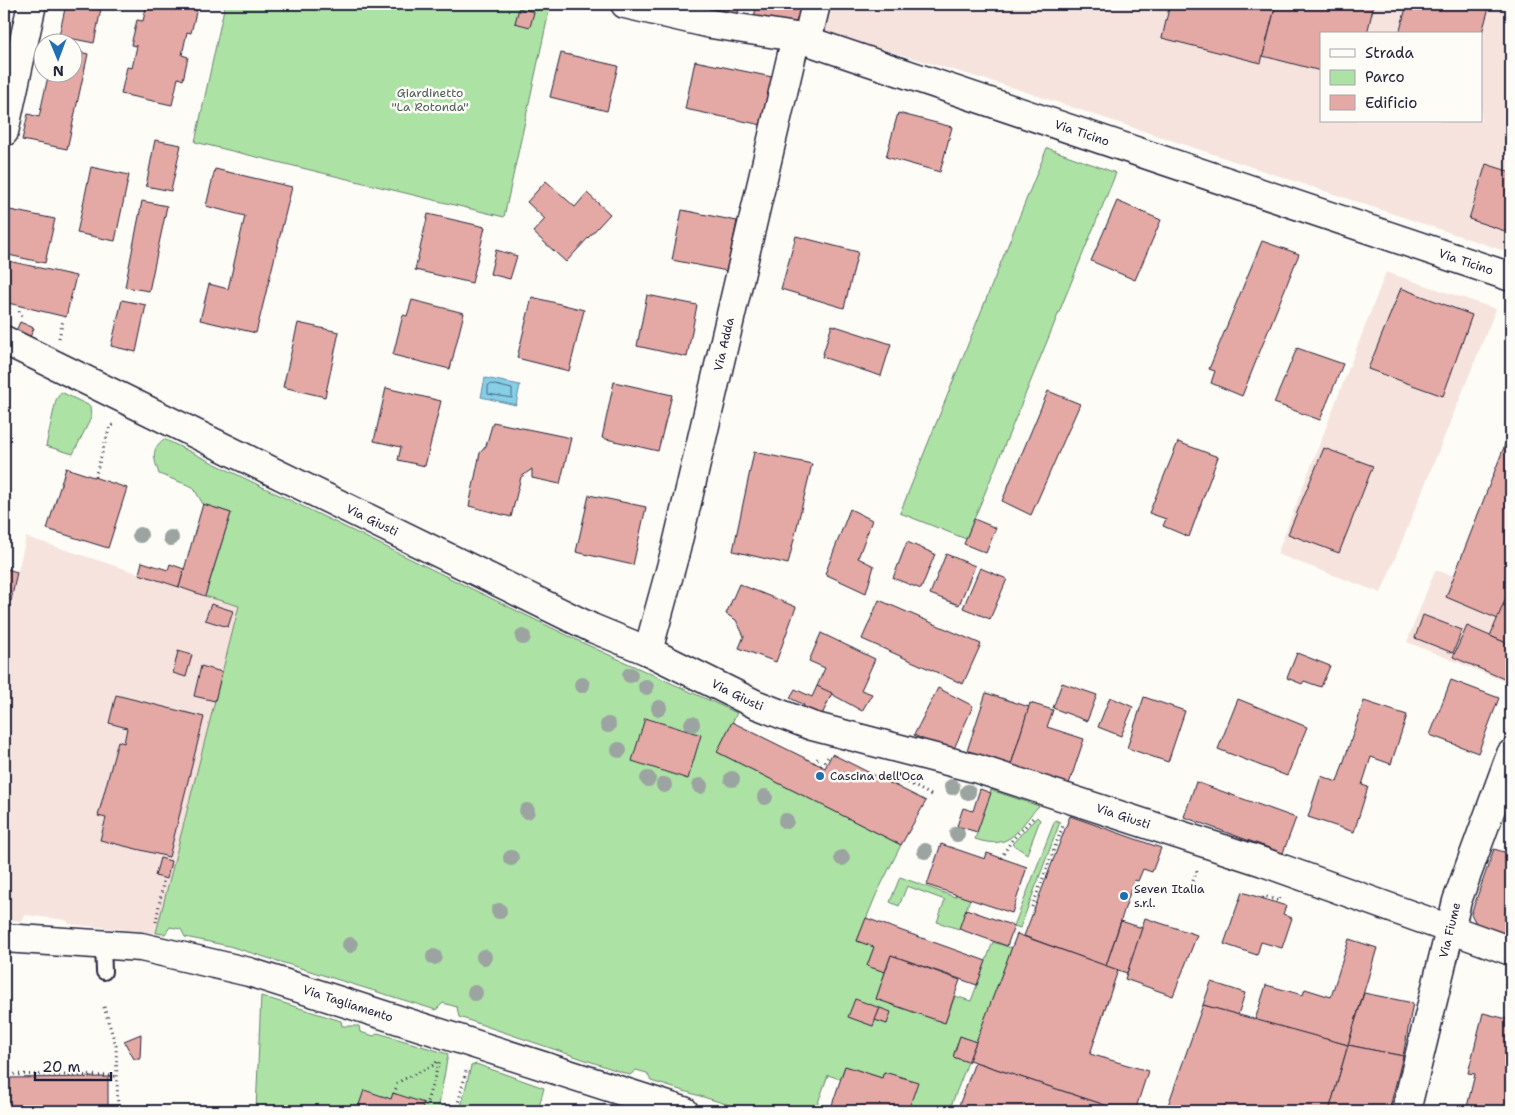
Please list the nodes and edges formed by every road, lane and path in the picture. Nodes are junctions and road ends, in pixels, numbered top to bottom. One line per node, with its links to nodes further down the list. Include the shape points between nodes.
1 (32, 4): 5 (street)
2 (816, 4): 4 (street, Via Adda)
3 (641, 6): 4 (street, Via Ticino, via 712,24)
4 (801, 39): 6 (street, Via Ticino); 12 (street, Via Adda)
5 (4, 132)
6 (1511, 277)
7 (63, 320): 9 (path)
8 (4, 340): 12 (street, Via Giusti, via 592,628)
9 (57, 343)
10 (114, 424): 11 (path, via 110,426)
11 (95, 477)
12 (648, 651): 28 (street, Via Giusti, via 755,704 812,726 978,769 1240,854)
13 (1511, 754): 28 (street, Via Fiume, via 1456,901)
14 (821, 756): 16 (path)
15 (827, 758): 17 (path)
16 (814, 763)
17 (821, 766)
18 (1040, 811): 20 (path, via 1012,840)
19 (1067, 815): 26 (path)
20 (1001, 858)
21 (1201, 862): 23 (path)
22 (164, 878): 27 (path)
23 (1193, 881)
24 (1264, 898): 25 (path)
25 (1279, 901)
26 (1032, 907)
27 (156, 923)
28 (1449, 931): 31 (street, Via Giusti); 42 (street, Via Fiume)
29 (4, 938): 30 (street, Via Tagliamento)
30 (103, 944): 32 (lane); 41 (street, Via Tagliamento, via 140,947 249,972)
31 (1511, 951)
32 (104, 972)
33 (104, 1007): 36 (path, via 116,1046)
34 (466, 1068): 40 (path)
35 (4, 1074): 36 (path)
36 (118, 1076): 38 (path)
37 (394, 1094): 39 (path, via 398,1083 434,1065 442,1052)
38 (118, 1111)
39 (424, 1111)
40 (456, 1111)
41 (684, 1111)
42 (1406, 1111)

